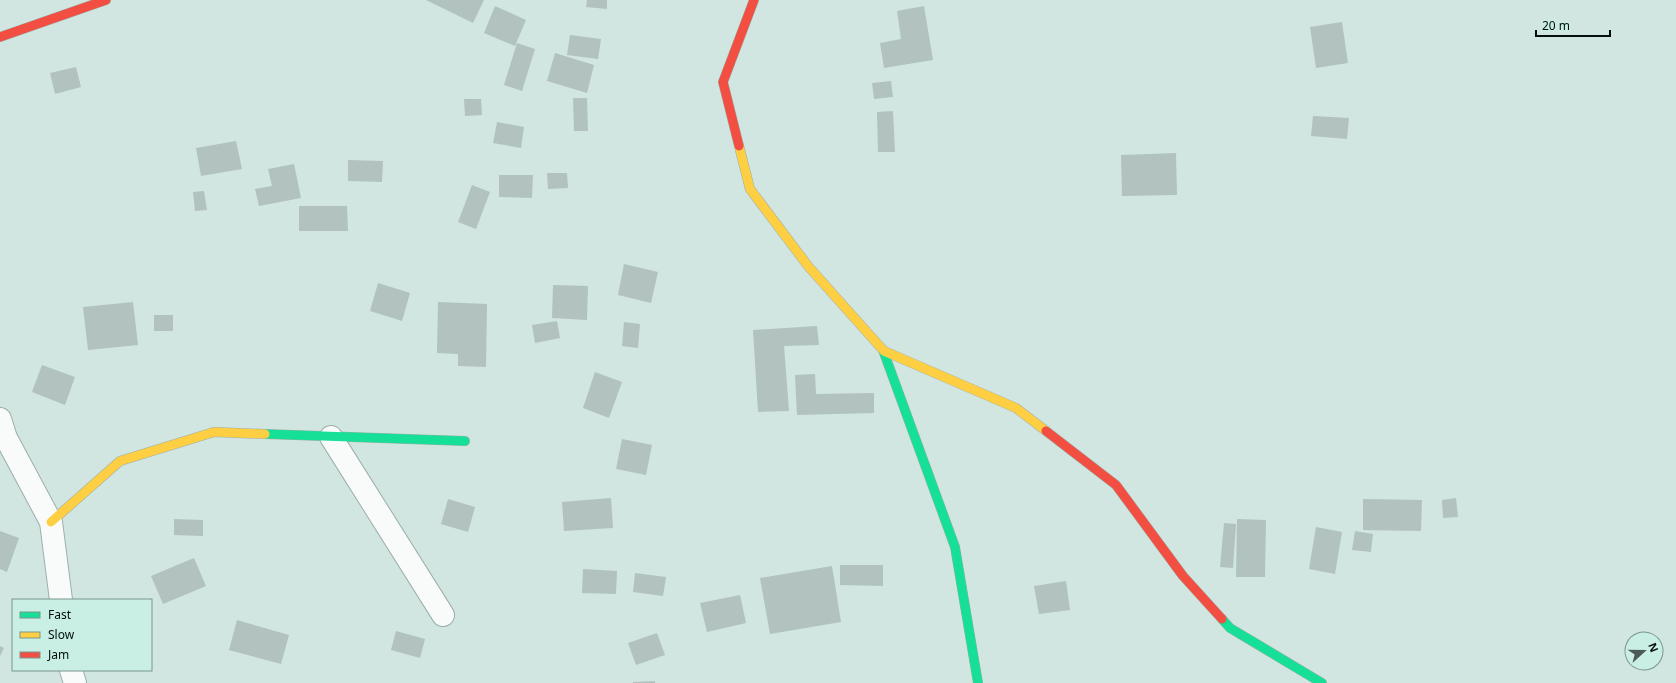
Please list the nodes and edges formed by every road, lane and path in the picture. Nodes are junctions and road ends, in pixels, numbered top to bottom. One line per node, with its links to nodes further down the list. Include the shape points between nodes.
1 (106, 0): 3 (street)
2 (754, 0): 4 (street, via 723,82 750,189 808,266)
3 (0, 37)
4 (884, 351): 13 (street, via 955,547); 14 (street, via 1016,408 1116,485 1183,576 1230,628)
5 (0, 419): 8 (street, via 6,438)
6 (331, 436): 7 (street); 8 (street, via 214,432 207,434 120,461); 10 (street)
7 (465, 441)
8 (50, 522): 9 (street)
9 (61, 599)
10 (443, 616)
11 (71, 671): 12 (street)
12 (75, 683)
13 (978, 683)
14 (1322, 683)

